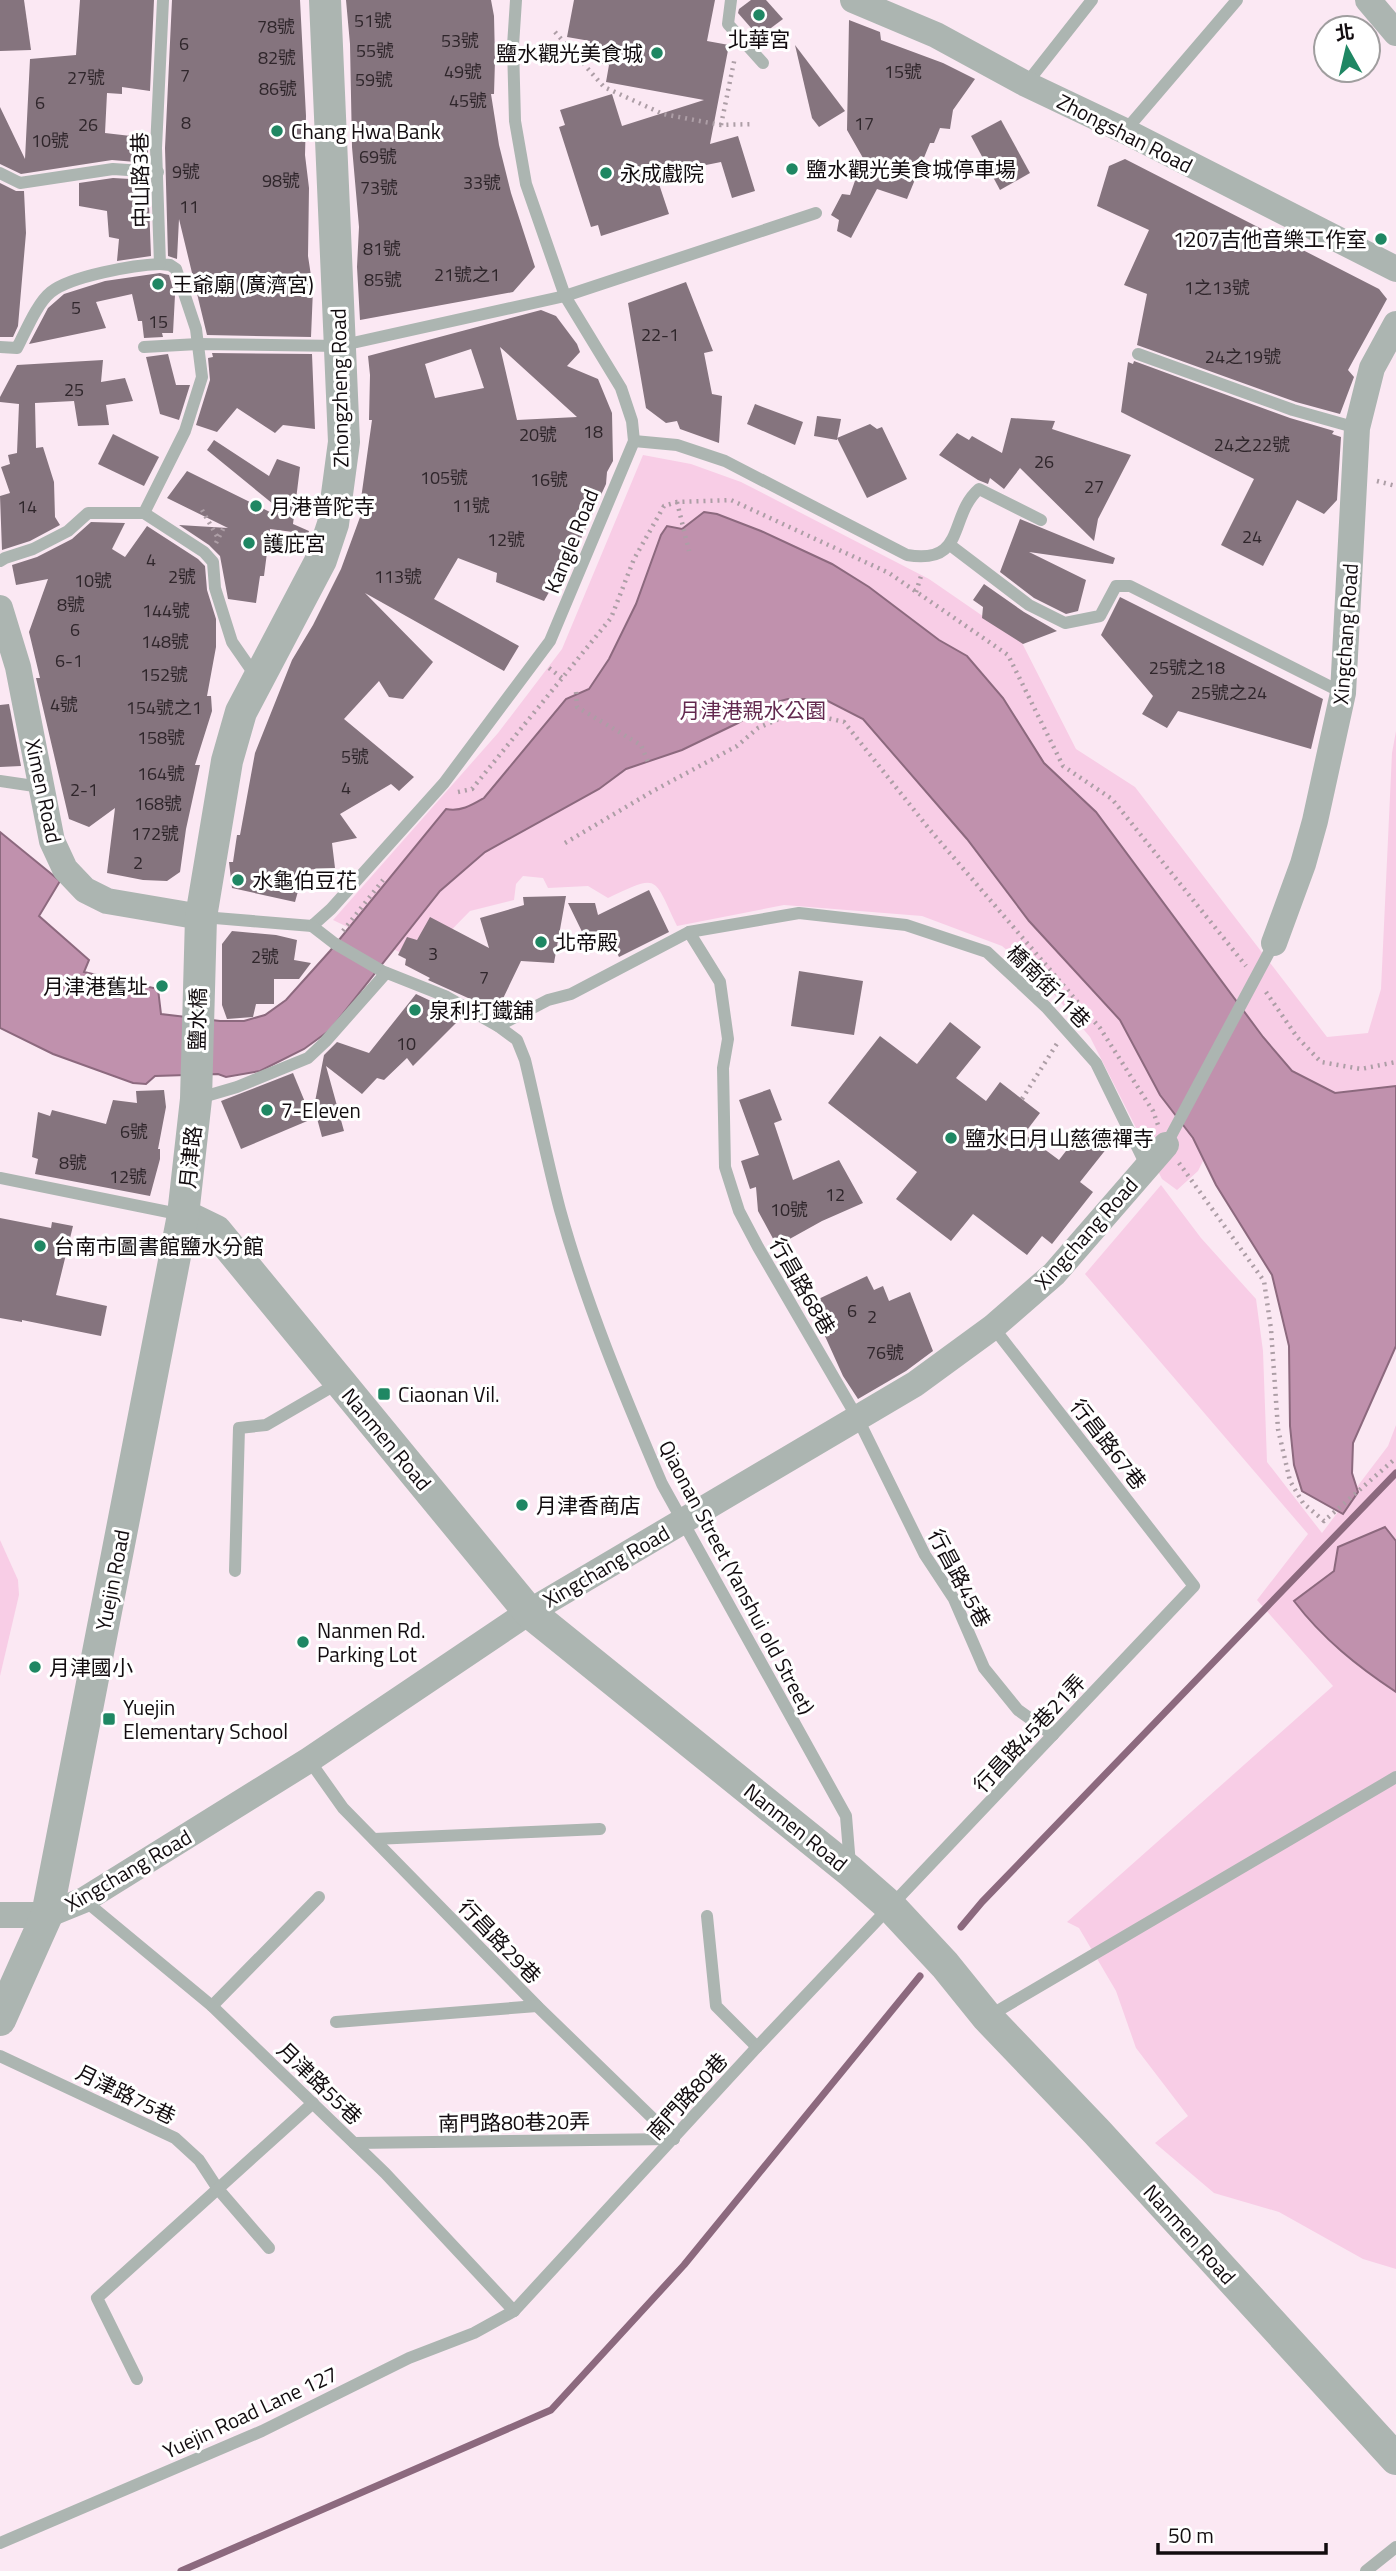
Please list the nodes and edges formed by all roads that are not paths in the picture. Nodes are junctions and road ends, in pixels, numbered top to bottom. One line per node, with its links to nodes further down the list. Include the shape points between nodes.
1 (163, 0): 13 (lane, 中山路3巷)
2 (324, 0): 22 (street, Zhongzheng Road)
3 (516, 0): 18 (lane, via 513,84 518,146 526,184)
4 (731, 0): 10 (lane, via 728,24)
5 (1092, 0): 11 (lane)
6 (1237, 0): 12 (lane)
7 (1368, 0): 9 (street)
8 (864, 2): 11 (street, Zhongshan Road)
9 (1396, 33)
10 (763, 63)
11 (1026, 84): 12 (street, Zhongshan Road)
12 (1125, 131): 17 (street, Zhongshan Road)
13 (158, 172): 14 (lane, via 113,169 20,183); 16 (lane, 中山路3巷)
14 (0, 173)
15 (816, 213): 18 (lane)
16 (160, 264): 20 (lane, via 176,269); 23 (lane, via 136,265 49,293 18,348)
17 (1396, 269)
18 (565, 296): 22 (lane); 26 (lane, via 621,388)
19 (1396, 324): 25 (street, Xingchang Road, via 1372,368)
20 (198, 344): 21 (lane); 22 (lane); 27 (lane, via 202,377 185,431)
21 (144, 346)
22 (339, 346): 32 (street, Zhongzheng Road, via 344,442 333,524 321,560)
23 (0, 347)
24 (1138, 354): 25 (lane)
25 (1357, 428): 33 (street, Xingchang Road)
26 (634, 441): 29 (lane, via 677,446 725,461 906,555 927,559); 36 (lane, Kangle Road, via 550,642 444,783)
27 (144, 513): 30 (lane, via 88,513 68,531); 32 (lane, via 213,562 215,588 232,642)
28 (1041, 520): 29 (lane, via 979,489 971,496)
29 (950, 545): 33 (lane, via 1029,605 1065,623 1100,616 1116,586 1130,586)
30 (0, 561)
31 (0, 608): 35 (street, Ximen Road, via 18,667)
32 (257, 678): 37 (street, Zhongzheng Road, via 227,761)
33 (1343, 692): 39 (street, Xingchang Road, via 1315,821)
34 (0, 780): 35 (lane)
35 (42, 787): 37 (street, Ximen Road, via 58,857 85,890 107,901)
36 (312, 926): 37 (lane); 40 (lane, Qiaonan Street (Yanshui old Street))
37 (200, 928): 42 (street, 鹽水橋)
38 (689, 932): 41 (lane, 橋南街11巷, via 571,994 548,1000); 44 (lane, 橋南街11巷, via 799,913 906,925 987,952 1097,1063); 49 (lane, 行昌路68巷, via 720,982 728,1039 723,1080 725,1167 739,1211)
39 (1274, 943): 43 (lane)
40 (384, 972): 41 (lane, Qiaonan Street (Yanshui old Street), via 445,996); 42 (lane, via 341,1026 308,1058)
41 (498, 1026): 50 (lane, Qiaonan Street (Yanshui old Street), via 517,1040 526,1060 560,1211 599,1329 662,1484)
42 (196, 1099): 46 (street, 月津路)
43 (1166, 1145): 44 (street, Xingchang Road)
44 (1147, 1167): 47 (street, Xingchang Road, via 1054,1273)
45 (0, 1178): 46 (lane)
46 (183, 1215): 48 (street, Nanmen Road, via 216,1231); 63 (street, Yuejin Road)
47 (993, 1327): 49 (street, Xingchang Road); 52 (lane, 行昌路67巷)
48 (340, 1382): 51 (lane, via 266,1426 239,1428); 53 (street, Nanmen Road)
49 (858, 1419): 50 (street, Xingchang Road); 54 (lane, 行昌路45巷, via 925,1555 954,1599 984,1668 1018,1710)
50 (684, 1521): 53 (street, Xingchang Road); 59 (lane, Qiaonan Street (Yanshui old Street), via 846,1816)
51 (235, 1571)
52 (1195, 1586): 54 (lane, 行昌路45巷21弄)
53 (529, 1612): 55 (street, Xingchang Road); 59 (street, Nanmen Road)
54 (1053, 1735): 62 (lane, 行昌路45巷21弄)
55 (309, 1760): 58 (lane, 行昌路29巷, via 343,1808); 61 (street, Xingchang Road)
56 (1396, 1777): 68 (lane)
57 (600, 1829): 58 (lane)
58 (374, 1839): 67 (lane, 行昌路29巷)
59 (850, 1871): 62 (street, Nanmen Road)
60 (319, 1897): 66 (lane)
61 (84, 1900): 63 (street, Xingchang Road); 66 (lane, 月津路55巷)
62 (891, 1907): 68 (street, Nanmen Road); 71 (lane, 南門路80巷)
63 (47, 1914): 64 (street, Xingchang Road); 69 (street, Yuejin Road)
64 (0, 1915)
65 (707, 1916): 71 (lane, via 716,2006)
66 (212, 2006): 73 (lane, 月津路55巷)
67 (537, 2006): 70 (lane); 74 (lane, 行昌路29巷)
68 (988, 2017): 80 (street, Nanmen Road)
69 (0, 2020)
70 (335, 2021)
71 (757, 2047): 74 (lane, 南門路80巷)
72 (0, 2056): 76 (lane, 月津路75巷, via 175,2138 199,2160)
73 (313, 2103): 75 (lane, 月津路55巷); 76 (lane)
74 (674, 2139): 75 (lane, 南門路80巷20弄); 78 (lane, 南門路80巷)
75 (354, 2143): 78 (lane, 月津路55巷)
76 (218, 2189): 77 (lane, 月津路75巷); 79 (lane, via 97,2298)
77 (269, 2248)
78 (514, 2311): 81 (lane, Yuejin Road Lane 127, via 262,2431)
79 (137, 2379)
80 (1396, 2459)
81 (0, 2543)
82 (1396, 2547): 83 (lane)
83 (1366, 2571)

